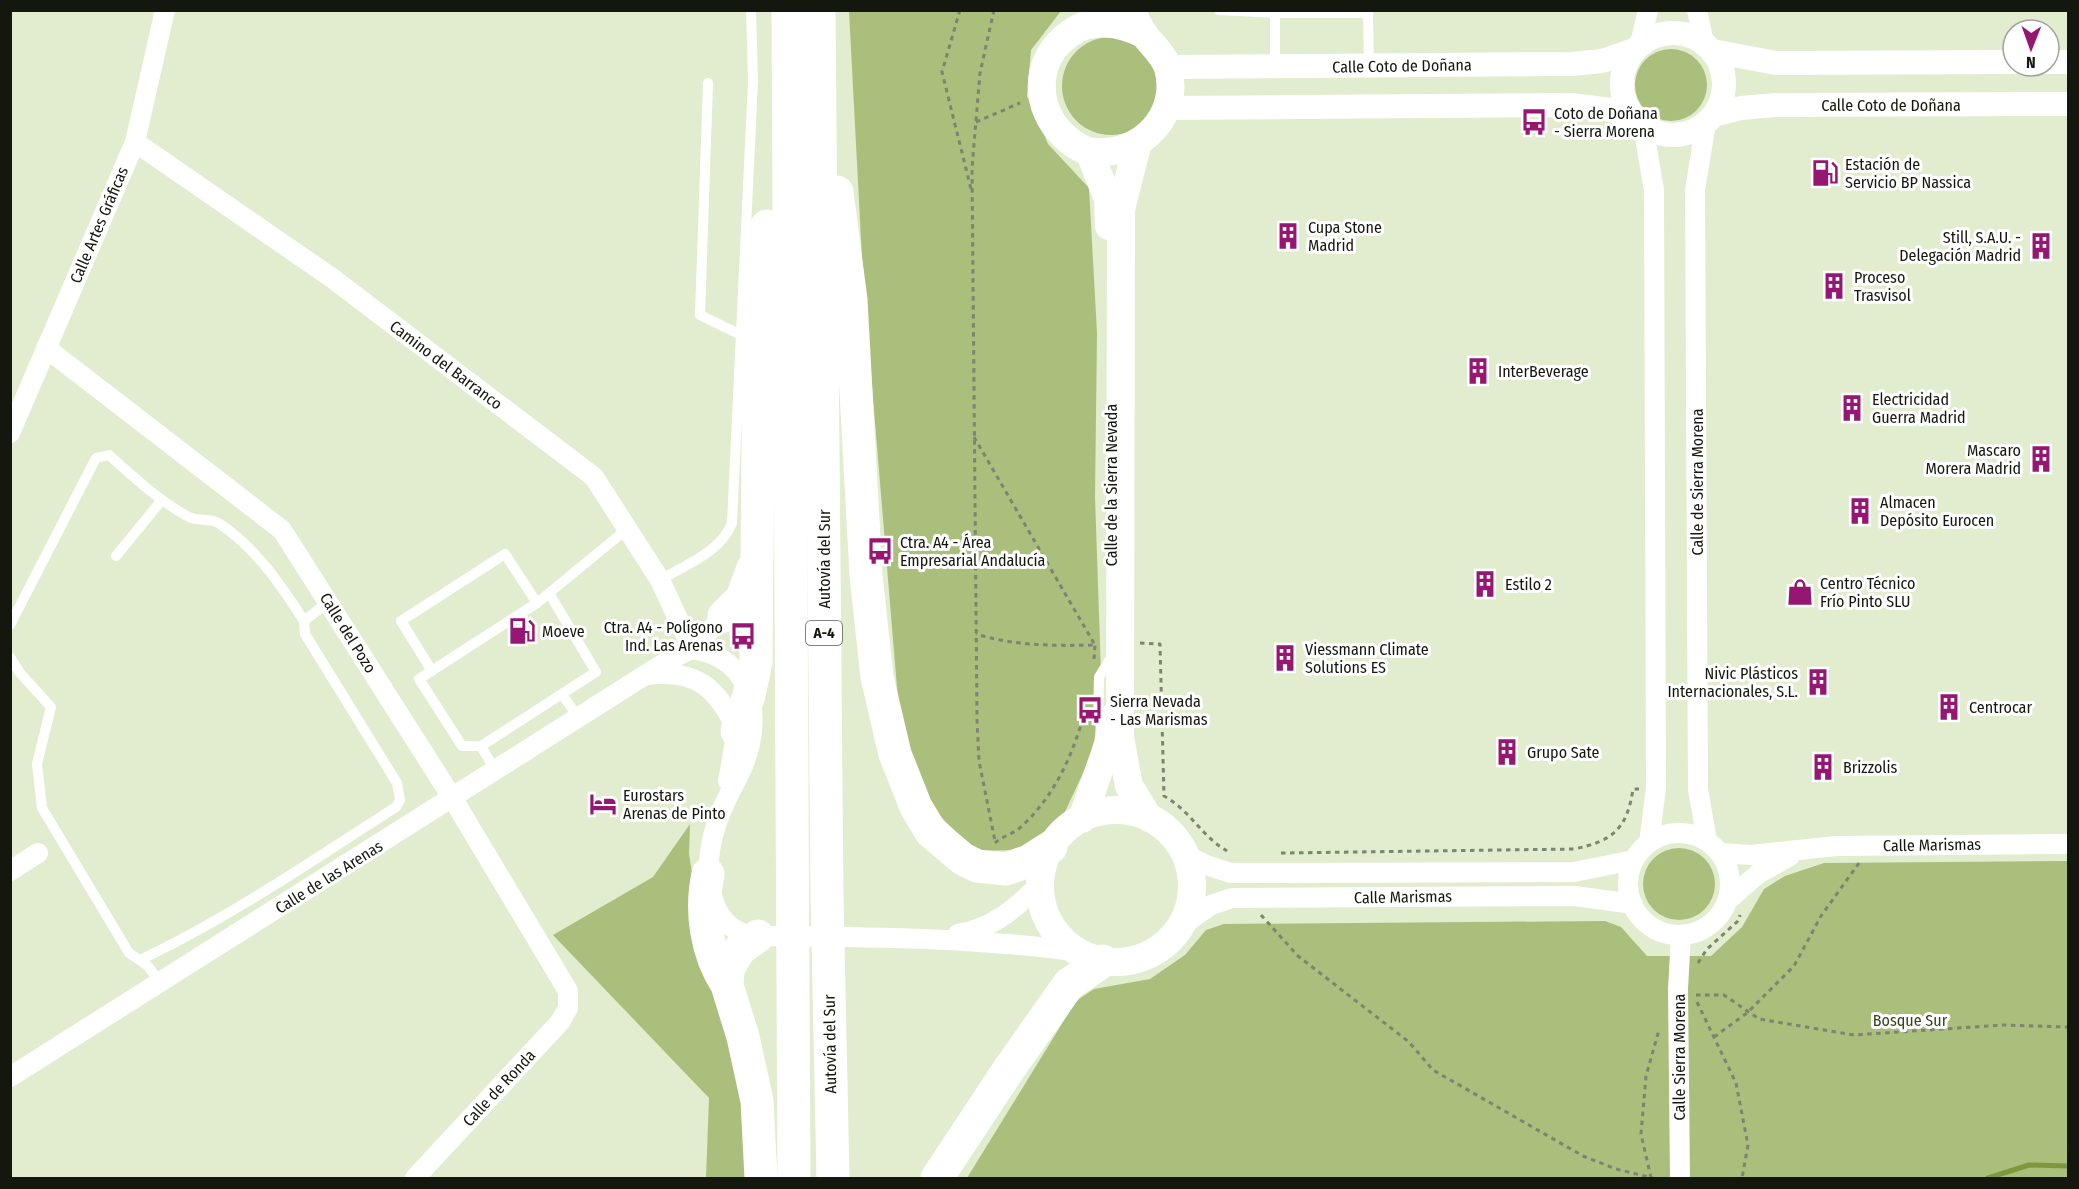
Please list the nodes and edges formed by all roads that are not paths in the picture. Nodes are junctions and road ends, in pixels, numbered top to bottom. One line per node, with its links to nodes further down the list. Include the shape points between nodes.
1 (165, 10): 28 (street, Calle Artes Gráficas)
2 (751, 10): 32 (lane, via 753,81)
3 (788, 10): 22 (highway, A-4)
4 (819, 10): 23 (highway, Autovía del Sur / A-4)
5 (1131, 10): 14 (main road)
6 (1219, 10): 9 (lane)
7 (1648, 10): 15 (street)
8 (1697, 10): 16 (street)
9 (1238, 12): 12 (lane)
10 (1308, 12): 11 (lane); 12 (lane)
11 (1368, 12): 20 (lane)
12 (1275, 13): 19 (lane)
13 (1089, 18): 14 (main road); 30 (main road, via 1057,45 1047,61 1041,93 1053,124 1074,144)
14 (1145, 35): 18 (main road, via 1159,49)
15 (1637, 47): 16 (street, via 1655,36 1672,33 1689,35); 20 (street, Calle Coto de Doñana, via 1602,61 1572,64); 27 (street, via 1625,66 1621,84 1624,102)
16 (1708, 47): 17 (street, via 1776,63); 26 (street, via 1721,66 1725,83 1722,100)
17 (2001, 62)
18 (1167, 67): 19 (street, Calle Coto de Doñana); 25 (main road, via 1171,87)
19 (1275, 67): 20 (street, Calle Coto de Doñana)
20 (1369, 67)
21 (708, 83): 32 (lane, via 700,315)
22 (788, 83): 37 (highway, via 770,165 759,339); 86 (highway, A-4)
23 (820, 87): 65 (highway, via 844,230 851,300 866,574 880,688 895,754 916,807 931,832 963,859 992,855 1015,867); 91 (highway, Autovía del Sur / A-4, via 826,872)
24 (2068, 104): 26 (street, Calle Coto de Doñana, via 1775,105 1741,108)
25 (1167, 108): 27 (street, via 1571,105 1611,110); 29 (main road, via 1158,126)
26 (1710, 119): 27 (street, via 1692,132 1675,136 1658,134); 66 (street, Calle de Sierra Morena, via 1695,190 1695,285 1698,789)
27 (1638, 122): 63 (street, via 1654,190 1656,788)
28 (135, 142): 33 (street, Calle Artes Gráficas); 36 (street, Camino del Barranco, via 332,278 594,477)
29 (1138, 142): 30 (main road, via 1110,153); 31 (main road)
30 (1089, 151): 47 (main road, Calle de la Sierra Nevada, via 1108,199 1109,220)
31 (1127, 179): 47 (main road, via 1136,343); 56 (main road, via 1120,221)
32 (741, 335): 39 (lane, via 732,524 727,537 715,548)
33 (46, 348): 34 (street, Calle Artes Gráficas); 41 (street, Calle del Pozo, via 282,530)
34 (10, 433)
35 (161, 501): 38 (lane); 44 (lane, via 193,519 219,523 248,547 276,579); 45 (lane, via 110,455 96,458)
36 (627, 529): 39 (street, Camino del Barranco); 40 (lane)
37 (756, 555): 43 (highway, via 742,598); 53 (highway, via 756,662)
38 (116, 556)
39 (660, 580): 46 (street, Camino del Barranco)
40 (549, 593): 42 (lane); 52 (lane, via 596,672)
41 (328, 602): 44 (lane); 59 (street, Calle del Pozo)
42 (537, 603): 49 (lane); 49 (lane, via 505,554 401,621)
43 (724, 616): 46 (street, Calle de las Arenas)
44 (304, 621): 81 (lane, via 305,634 397,783 400,800 396,807 299,868 173,945)
45 (10, 625)
46 (692, 649): 50 (street, Calle de las Arenas); 51 (street); 53 (street, via 709,651 727,660 739,673)
47 (1110, 651): 56 (lane, via 1098,677 1098,721); 56 (main road, via 1139,715)
48 (10, 657): 81 (lane, via 51,707 37,764 42,808 129,954)
49 (432, 671): 57 (lane, via 419,679 462,746)
50 (647, 675): 51 (street); 54 (street, Calle de las Arenas)
51 (693, 678): 55 (street, via 715,691)
52 (562, 694): 54 (lane); 57 (lane)
53 (749, 695): 55 (highway); 60 (street, via 753,728 750,745)
54 (579, 719): 58 (street, Calle de las Arenas)
55 (737, 731): 60 (street)
56 (1118, 742): 61 (main road, via 1129,786); 62 (main road)
57 (481, 746): 58 (lane)
58 (496, 771): 59 (street, Calle de las Arenas)
59 (453, 799): 82 (street, Calle de las Arenas); 84 (street, Calle del Pozo)
60 (722, 807): 72 (street)
61 (1149, 818): 62 (main road, via 1115,810); 69 (main road, via 1176,839)
62 (1082, 819): 65 (main road)
63 (1649, 843): 66 (street, via 1677,833); 70 (street)
64 (2068, 844): 67 (street, Calle Marismas, via 1836,846)
65 (1051, 847): 73 (main road)
66 (1713, 847): 67 (street, Calle Marismas, via 1751,855); 75 (street, via 1728,868)
67 (1796, 852): 75 (street, Calle Marismas, via 1758,874)
68 (38, 853): 71 (street)
69 (1185, 854): 70 (street, Calle Marismas, via 1231,873 1574,872); 76 (main road, via 1192,883 1188,913)
70 (1634, 860): 74 (street, via 1629,874)
71 (10, 871)
72 (708, 874): 78 (street, via 725,920 740,932); 83 (highway, via 704,904 708,938 717,969)
73 (1041, 883): 79 (street, via 1003,917 970,932); 80 (main road, via 1041,897 1058,935)
74 (1633, 904): 76 (street, Calle Marismas, via 1575,896 1232,898 1211,905); 77 (street, via 1652,927)
75 (1734, 907): 77 (street, via 1696,932)
76 (1181, 926): 80 (main road, via 1155,952 1139,959)
77 (1681, 935): 93 (street, Calle Sierra Morena, via 1686,992)
78 (758, 936): 79 (street); 83 (highway, via 740,949 733,960)
79 (935, 938): 80 (street, via 1020,944)
80 (1091, 957): 92 (highway, via 1009,1069)
81 (140, 960): 82 (lane)
82 (160, 982): 85 (street, Calle de las Arenas)
83 (727, 985): 88 (highway, via 757,1101)
84 (568, 991): 87 (street, Calle de Ronda, via 568,1008 560,1022)
85 (10, 1077)
86 (794, 1101): 89 (highway); 90 (highway, A-4)
87 (415, 1179)
88 (761, 1179)
89 (781, 1179)
90 (795, 1179)
91 (833, 1179)
92 (937, 1179)
93 (1680, 1179)

